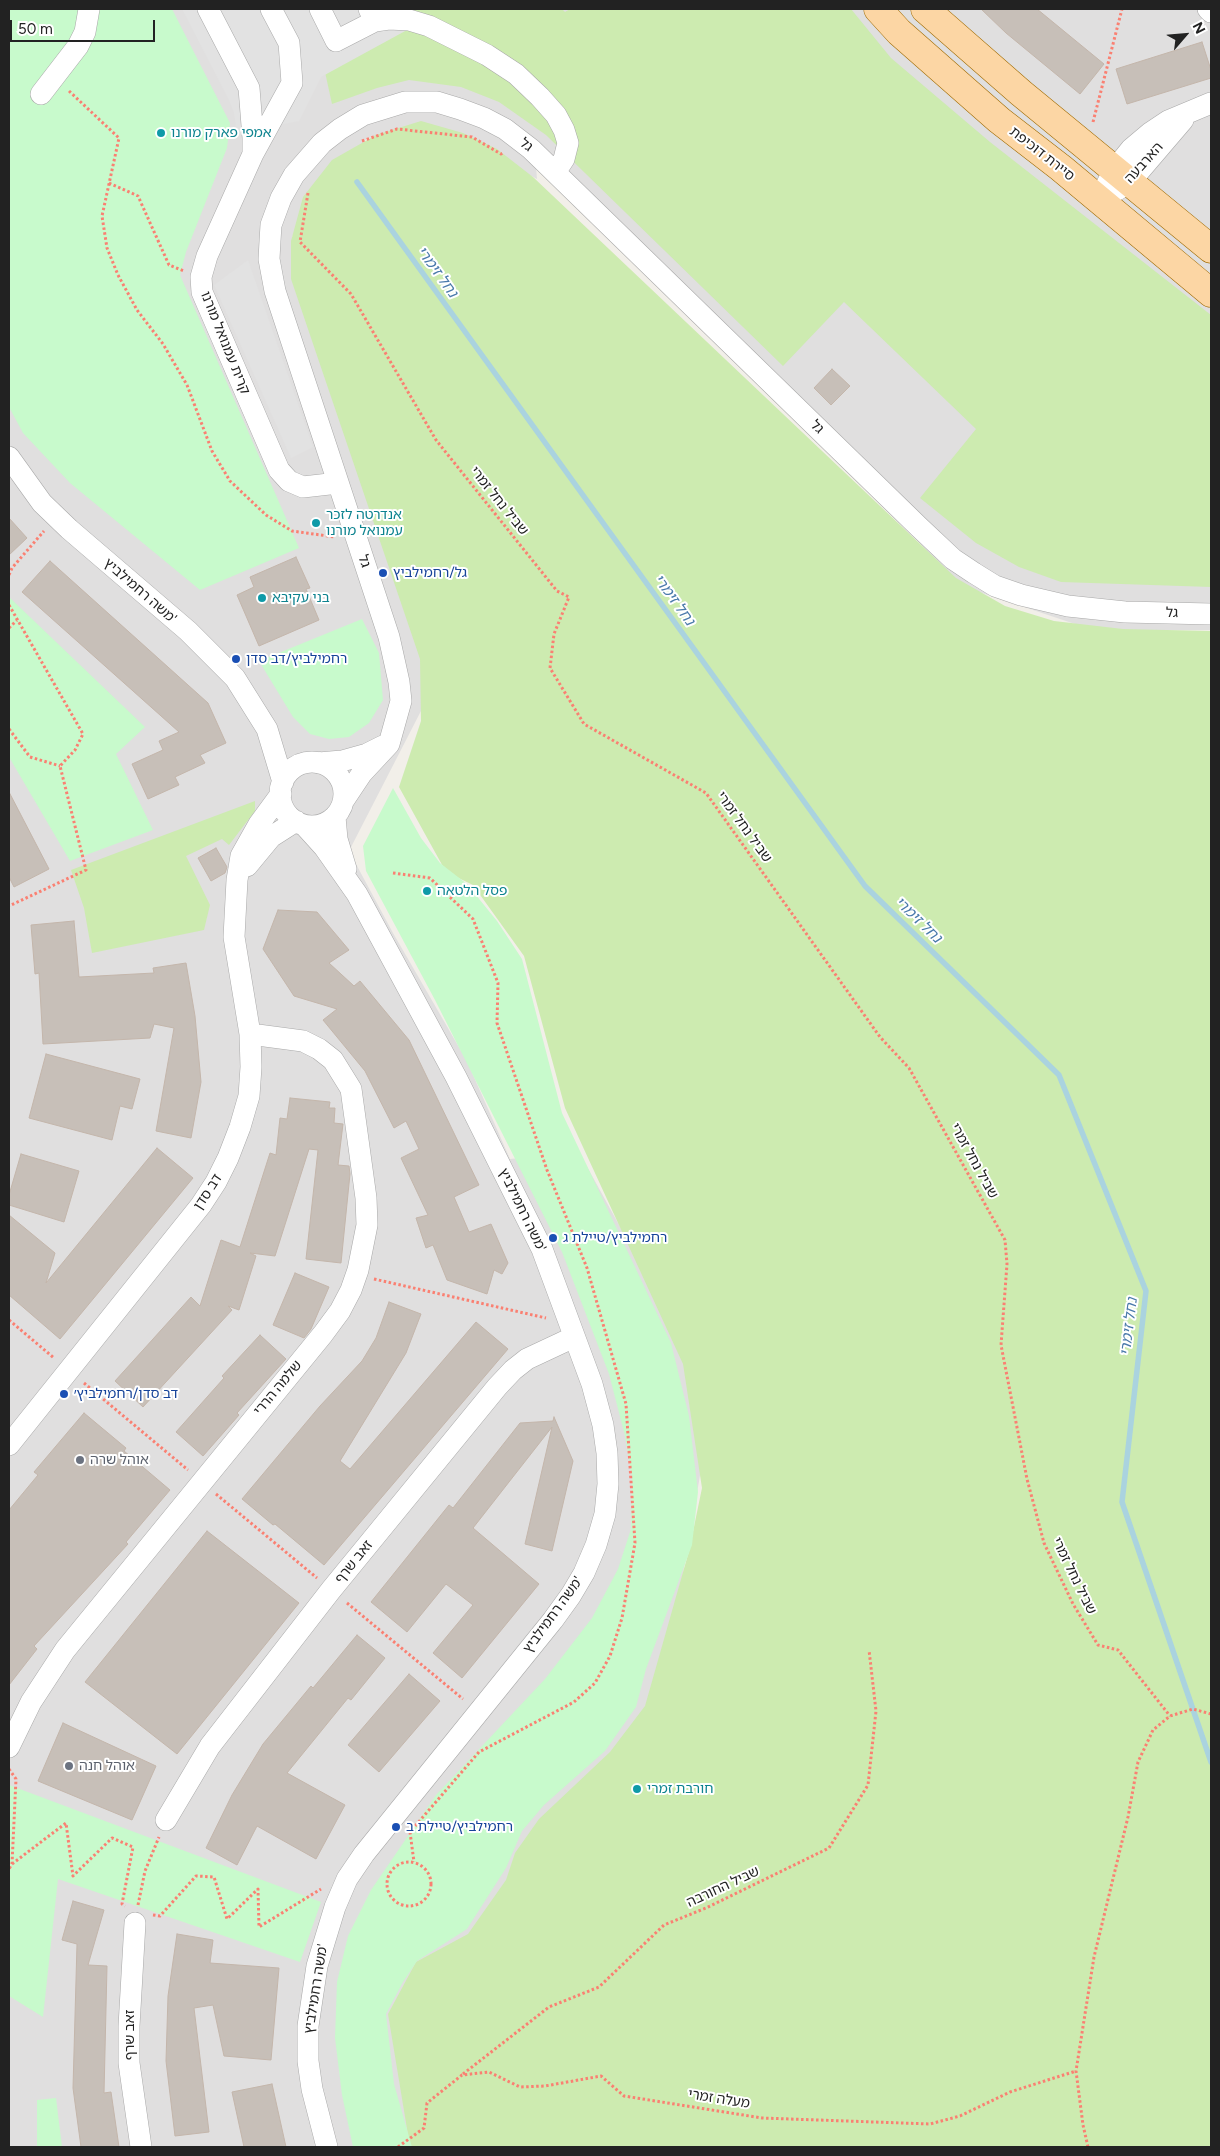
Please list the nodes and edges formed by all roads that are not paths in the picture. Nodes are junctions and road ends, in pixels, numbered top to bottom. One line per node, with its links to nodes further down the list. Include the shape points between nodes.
1 (88, 9): 10 (street, via 85,32 78,46)
2 (208, 9): 12 (street, קרית עמנואל מורנו, via 248,88)
3 (272, 9): 12 (street, קרית עמנואל מורנו, via 289,43 292,83)
4 (320, 9): 9 (street, via 336,41)
5 (878, 9): 15 (main road, סיירת דוכיפת, via 966,92)
6 (926, 9): 14 (main road, via 1021,94)
7 (1208, 9): 8 (street)
8 (1211, 12)
9 (372, 15): 13 (street, via 429,26 487,55 516,74 546,103 564,130 568,143 564,159)
10 (41, 94)
11 (1204, 106): 14 (street, הארבעה, via 1176,126 1146,165)
12 (253, 154): 19 (street, קרית עמנואל מורנו, via 207,256 201,277 202,292 279,470 288,481 303,487)
13 (556, 171): 19 (street, גל, via 518,139 484,118 437,102 405,102 363,115 340,128 322,142 294,175 281,198 272,225 269,259 275,291); 20 (street, גל, via 953,559 995,586 1068,606 1126,612)
14 (1122, 176): 15 (street, הארבעה); 16 (main road)
15 (1099, 200): 17 (main road, סיירת דוכיפת)
16 (1211, 249)
17 (1211, 293)
18 (9, 457): 21 (street, משה רחמילביץ', via 42,503 208,650 235,678)
19 (338, 482): 22 (street, גל, via 395,659 401,701)
20 (1211, 614)
21 (267, 729): 23 (street, משה רחמילביץ'); 24 (street, משה רחמילביץ')
22 (389, 744): 23 (street, via 342,761); 25 (street, גל, via 362,774)
23 (312, 763): 24 (street, via 295,768); 25 (street, via 334,771 340,779 344,790)
24 (282, 788): 26 (street, via 284,809); 27 (street, דב סדן, via 242,856)
25 (339, 809): 26 (street, via 319,825); 28 (street, משה רחמילביץ', via 337,838)
26 (300, 824): 27 (street, via 271,837); 28 (street, משה רחמילביץ', via 329,854)
27 (237, 880): 29 (street, דב סדן, via 234,938)
28 (357, 894): 30 (street, משה רחמילביץ', via 456,1076 542,1249)
29 (250, 1034): 31 (street, דב סדן, via 249,1096 240,1127 216,1182); 32 (street, שלמה הררי, via 303,1041 319,1049 333,1060 351,1090 364,1178 367,1225 356,1275 340,1311 323,1334 65,1650 31,1702)
30 (572, 1330): 33 (street, זאב שרף, via 512,1370 332,1590 210,1746); 36 (street, משה רחמילביץ', via 592,1384 607,1453 605,1514 596,1545 584,1573 553,1620 386,1825 344,1887 319,1956 308,2026 312,2089)
31 (9, 1445)
32 (9, 1746)
33 (166, 1820)
34 (135, 1917): 35 (street, זאב שרף, via 129,2063)
35 (141, 2147)
36 (327, 2147)

